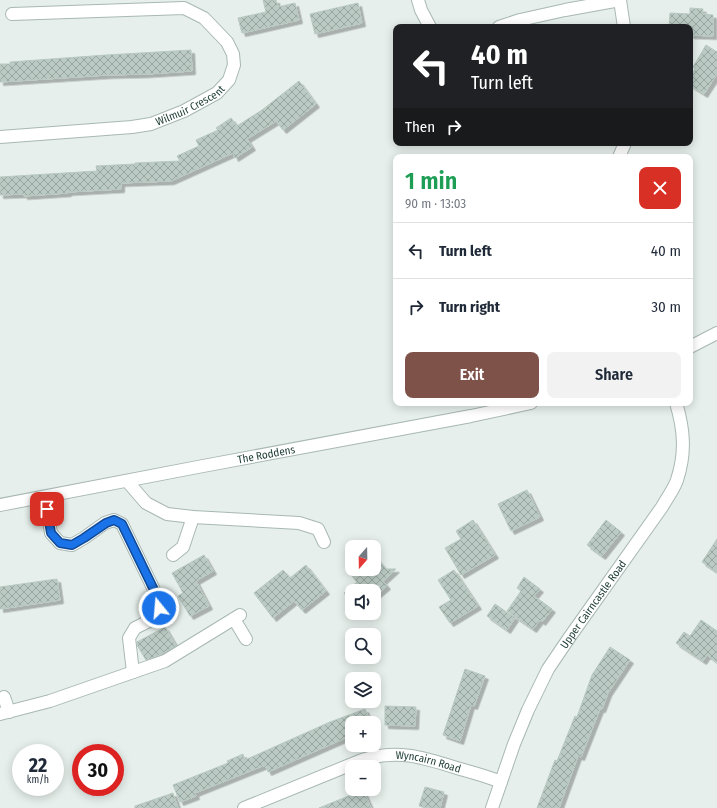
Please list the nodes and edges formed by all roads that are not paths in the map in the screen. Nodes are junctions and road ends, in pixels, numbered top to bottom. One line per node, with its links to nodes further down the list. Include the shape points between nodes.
1 (418, 0): 4 (street)
2 (620, 0): 5 (street); 6 (street)
3 (12, 14): 7 (street, Wilmuir Crescent, via 184,8 204,18 227,42 233,54 234,65 229,80 217,92 184,111 151,124)
4 (428, 24)
5 (508, 24)
6 (624, 24)
7 (0, 137)
8 (717, 333): 9 (street)
9 (693, 345)
10 (517, 406): 12 (street, The Roddens)
11 (676, 406): 22 (street, Upper Cairncastle Road, via 683,435 683,456 677,480 662,507 548,669 528,710)
12 (127, 481): 13 (street, The Roddens); 15 (street, via 146,503 167,514)
13 (45, 497): 14 (street, The Roddens); 19 (street, via 51,533 60,543 72,545 114,520 122,524 155,592 159,608 151,620 135,628 128,638)
14 (0, 505)
15 (193, 517): 16 (street, via 299,523 318,530); 17 (street, via 183,547)
16 (324, 542)
17 (173, 556)
18 (246, 639): 19 (street, via 237,617 165,661)
19 (133, 672): 21 (street, via 50,701)
20 (4, 697): 21 (street)
21 (4, 713)
22 (501, 782): 23 (street, Wyncairn Road, via 425,758 383,755 362,760); 24 (street, Upper Cairncastle Road)
23 (244, 808)
24 (492, 808)

